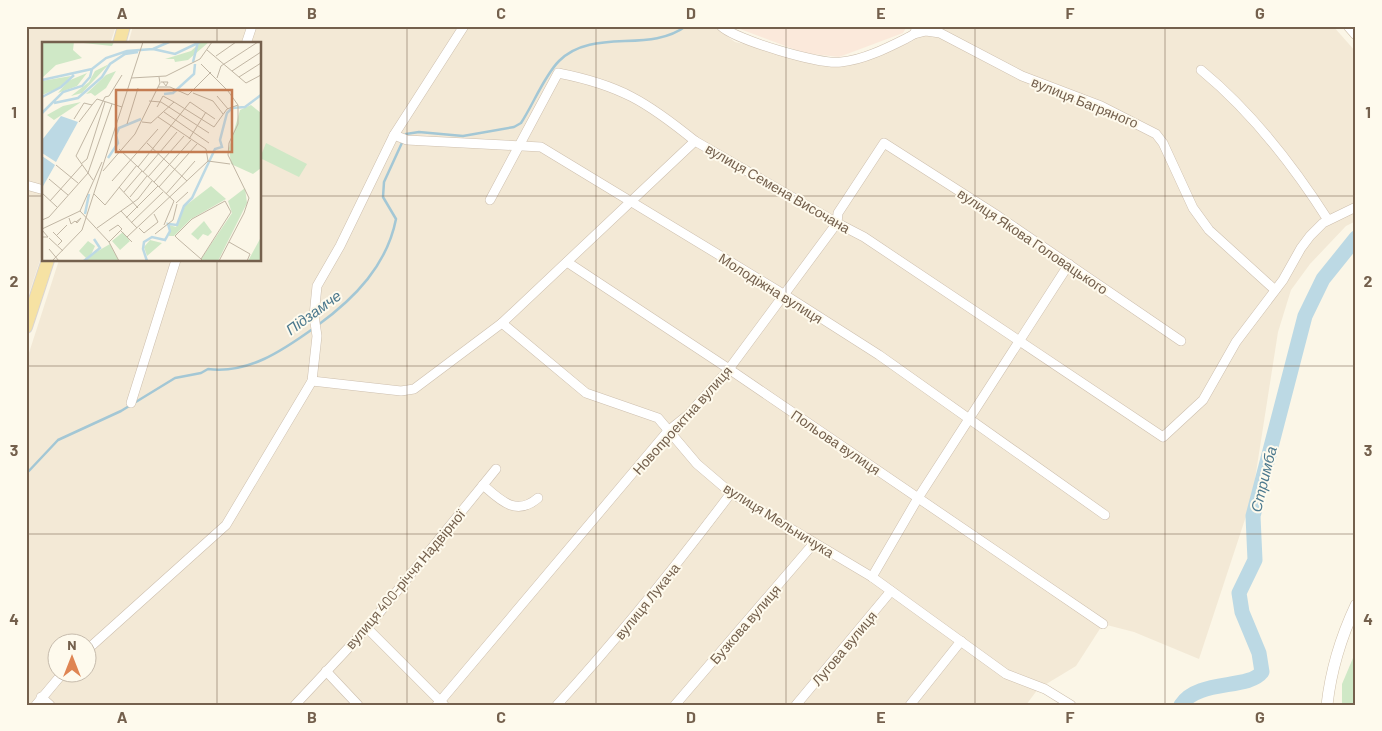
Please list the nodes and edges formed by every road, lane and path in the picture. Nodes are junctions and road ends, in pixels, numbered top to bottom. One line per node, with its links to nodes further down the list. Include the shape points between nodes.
1 (124, 26): 8 (main road)
2 (252, 26): 9 (street)
3 (464, 26): 11 (street)
4 (721, 26): 6 (street, via 746,40 819,61 840,62 894,44)
5 (1349, 26): 7 (main road)
6 (916, 30): 26 (street, вулиця Багряного, via 940,33 1022,76 1101,106 1156,134 1164,143 1193,208 1209,230)
7 (1356, 34)
8 (119, 42)
9 (247, 42)
10 (1201, 70): 20 (street, via 1252,118 1285,157)
11 (400, 137): 14 (street, Молодіжна вулиця); 33 (street, via 317,286 314,316 317,336)
12 (696, 141): 14 (street, via 642,102 611,86 558,73); 18 (street, вулиця Семена Височана); 21 (street, вулиця Семена Височана)
13 (884, 143): 21 (street, Новопроектна вулиця, via 838,213); 25 (street, вулиця Якова Головацького)
14 (519, 146): 17 (street); 18 (street, Молодіжна вулиця, via 541,147)
15 (26, 185): 16 (street)
16 (42, 189)
17 (490, 200)
18 (631, 202): 24 (street, вулиця Семена Височана); 27 (street, Молодіжна вулиця)
19 (1356, 207): 20 (street)
20 (1328, 220): 26 (street, via 1301,248)
21 (837, 223): 27 (street, Новопроектна вулиця); 31 (street, вулиця Семена Височана, via 864,237)
22 (48, 261): 29 (main road)
23 (176, 261): 34 (street)
24 (567, 262): 28 (street, вулиця Семена Височана); 32 (street, Польова вулиця)
25 (1068, 264): 30 (street, вулиця Якова Головацького); 31 (street)
26 (1275, 290): 31 (street, вулиця Семена Височана, via 1236,342 1203,400 1163,437)
27 (784, 295): 32 (street, Новопроектна вулиця); 35 (street, Молодіжна вулиця)
28 (502, 323): 33 (street, вулиця Семена Височана, via 414,389 401,391); 36 (street, вулиця Мельничука, via 586,393 652,415)
29 (26, 327)
30 (1181, 341)
31 (1020, 343): 35 (street)
32 (729, 369): 36 (street, Новопроектна вулиця, via 688,415); 41 (street, Польова вулиця)
33 (312, 381): 49 (street, via 226,525)
34 (131, 403)
35 (971, 419): 41 (street); 42 (street, Молодіжна вулиця)
36 (668, 431): 39 (street, вулиця Мельничука, via 697,464); 54 (street, Новопроектна вулиця)
37 (496, 469): 38 (street, вулиця 400-річчя Надвірної)
38 (483, 485): 40 (street, via 513,507 525,506); 48 (street, вулиця 400-річчя Надвірної)
39 (731, 493): 43 (street, вулиця Мельничука); 58 (street, вулиця Лукача, via 657,588)
40 (538, 498)
41 (918, 498): 44 (street); 47 (street, Польова вулиця)
42 (1106, 515)
43 (814, 543): 44 (street, вулиця Мельничука); 59 (street, Бузкова вулиця)
44 (872, 577): 45 (street, вулиця Мельничука)
45 (891, 591): 50 (street, вулиця Мельничука); 60 (street, Лугова вулиця)
46 (1356, 605): 63 (main road, via 1342,633)
47 (1103, 624)
48 (367, 628): 51 (street, вулиця 400-річчя Надвірної); 54 (street)
49 (98, 640)
50 (961, 641): 61 (street); 62 (street, вулиця Мельничука, via 1006,674 1044,689)
51 (326, 671): 56 (street, вулиця 400-річчя Надвірної); 57 (street)
52 (53, 684): 53 (street)
53 (38, 701): 55 (street)
54 (441, 704)
55 (50, 705)
56 (295, 705)
57 (358, 705)
58 (558, 705)
59 (675, 705)
60 (796, 705)
61 (910, 705)
62 (1071, 705)
63 (1327, 705)

